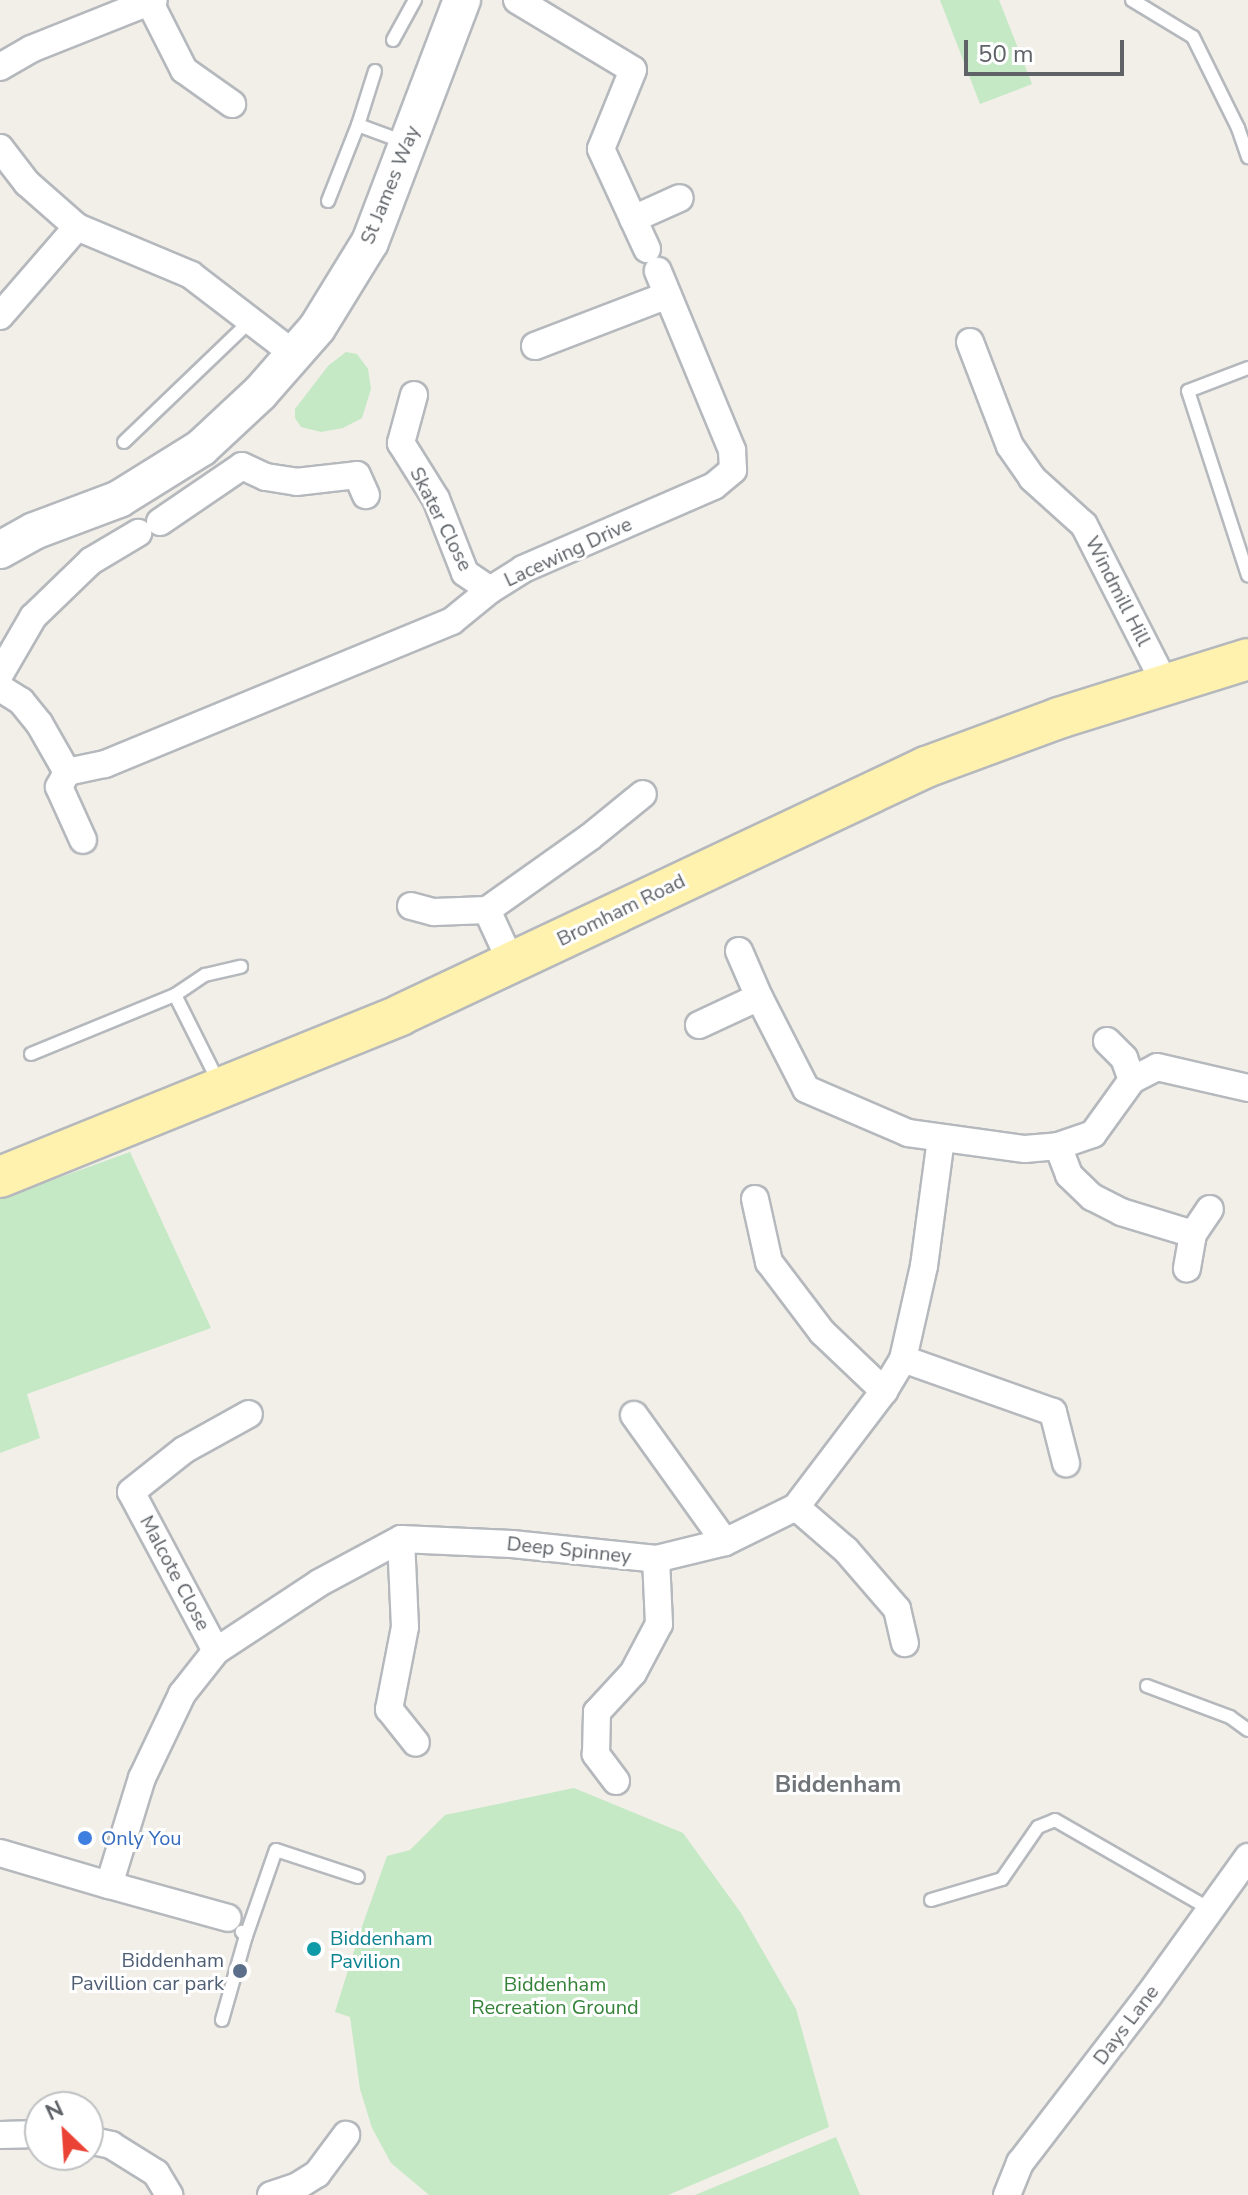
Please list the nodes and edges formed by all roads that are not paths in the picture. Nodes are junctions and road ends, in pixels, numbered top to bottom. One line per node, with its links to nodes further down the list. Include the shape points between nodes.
1 (415, 0): 7 (lane)
2 (462, 0): 12 (street, St James Way)
3 (517, 0): 17 (street, via 633,70 601,149)
4 (1132, 0): 14 (lane, via 1193,37)
5 (152, 2): 6 (street); 10 (street, via 184,70)
6 (104, 9): 8 (street)
7 (393, 40)
8 (0, 67)
9 (375, 71): 11 (lane)
10 (232, 104)
11 (358, 125): 12 (lane); 16 (lane)
12 (407, 143): 24 (street, St James Way, via 370,242 317,328)
13 (0, 148): 18 (street, via 27,183)
14 (1248, 157)
15 (680, 198): 17 (street)
16 (328, 201)
17 (633, 219): 19 (street)
18 (77, 227): 20 (street); 21 (street, via 191,275)
19 (658, 272): 23 (street); 33 (street, Lacewing Drive, via 732,450 733,470 714,486 523,569)
20 (0, 316)
21 (250, 321): 24 (street); 28 (lane)
22 (970, 342): 36 (street, Windmill Hill, via 1010,446 1032,478 1084,525)
23 (535, 346)
24 (294, 354): 27 (street, St James Way)
25 (1248, 368): 32 (lane, via 1188,391)
26 (414, 395): 33 (street, Skater Close, via 401,443 436,499 465,573)
27 (226, 425): 29 (street, via 238,443); 31 (street, St James Way, via 201,448 119,499 34,531)
28 (124, 442)
29 (242, 466): 30 (street, via 296,482 357,475); 35 (street, via 91,561 33,617)
30 (366, 495)
31 (0, 550)
32 (1248, 576)
33 (490, 590): 38 (street, Lacewing Drive, via 452,621 105,764)
34 (1248, 659): 36 (main road, Bromham Road)
35 (0, 674)
36 (1165, 684): 44 (main road, Bromham Road, via 926,767)
37 (0, 688): 38 (street, via 21,701 39,723)
38 (67, 772): 40 (street, via 59,787)
39 (643, 794): 42 (street)
40 (83, 840)
41 (411, 906): 42 (street, via 434,912)
42 (487, 910): 44 (street)
43 (739, 951): 47 (street)
44 (511, 962): 53 (main road, Bromham Road, via 400,1015)
45 (241, 967): 46 (lane, via 205,975)
46 (175, 995): 50 (lane); 53 (lane)
47 (759, 997): 48 (street); 54 (street, via 806,1089 908,1133)
48 (699, 1025)
49 (1107, 1041): 51 (street, via 1124,1058)
50 (31, 1054)
51 (1132, 1080): 52 (street, via 1157,1067); 55 (street, via 1093,1134)
52 (1248, 1088)
53 (221, 1089): 56 (main road, Bromham Road)
54 (941, 1138): 55 (street, via 1025,1149); 61 (street, Deep Spinney, via 924,1266)
55 (1058, 1146): 59 (street, via 1069,1175 1092,1197 1121,1212)
56 (0, 1177)
57 (755, 1199): 62 (street, via 769,1262 822,1332)
58 (1210, 1209): 59 (street)
59 (1193, 1234): 60 (street)
60 (1187, 1268)
61 (903, 1359): 62 (street, Deep Spinney); 65 (street, via 1053,1412)
62 (884, 1391): 66 (street, Deep Spinney)
63 (249, 1414): 71 (street, Malcote Close, via 184,1450 131,1492)
64 (634, 1415): 68 (street)
65 (1066, 1463)
66 (796, 1507): 68 (street, Deep Spinney); 70 (street, via 846,1550 897,1609)
67 (401, 1539): 69 (street, Deep Spinney); 71 (street, via 319,1583); 74 (street, via 405,1627 389,1709)
68 (725, 1542): 69 (street, Deep Spinney)
69 (656, 1559): 75 (street, via 659,1624 633,1673 597,1712 596,1754)
70 (905, 1643)
71 (216, 1651): 79 (street, via 182,1694 142,1778)
72 (1147, 1686): 73 (lane, via 1230,1717)
73 (1248, 1730)
74 (416, 1743)
75 (616, 1781)
76 (0, 1853): 79 (street)
77 (1248, 1857): 81 (street, Days Lane)
78 (358, 1877): 82 (lane, via 276,1850)
79 (109, 1885): 82 (street)
80 (931, 1900): 81 (lane, via 1002,1879 1038,1827 1055,1820)
81 (1210, 1909): 90 (street, Days Lane, via 1020,2163)
82 (237, 1927): 83 (lane)
83 (222, 2020)
84 (24, 2134): 85 (street)
85 (0, 2135)
86 (346, 2135): 89 (street, via 317,2174)
87 (104, 2143): 88 (street, via 156,2173)
88 (169, 2195)
89 (271, 2195)
90 (1007, 2195)

